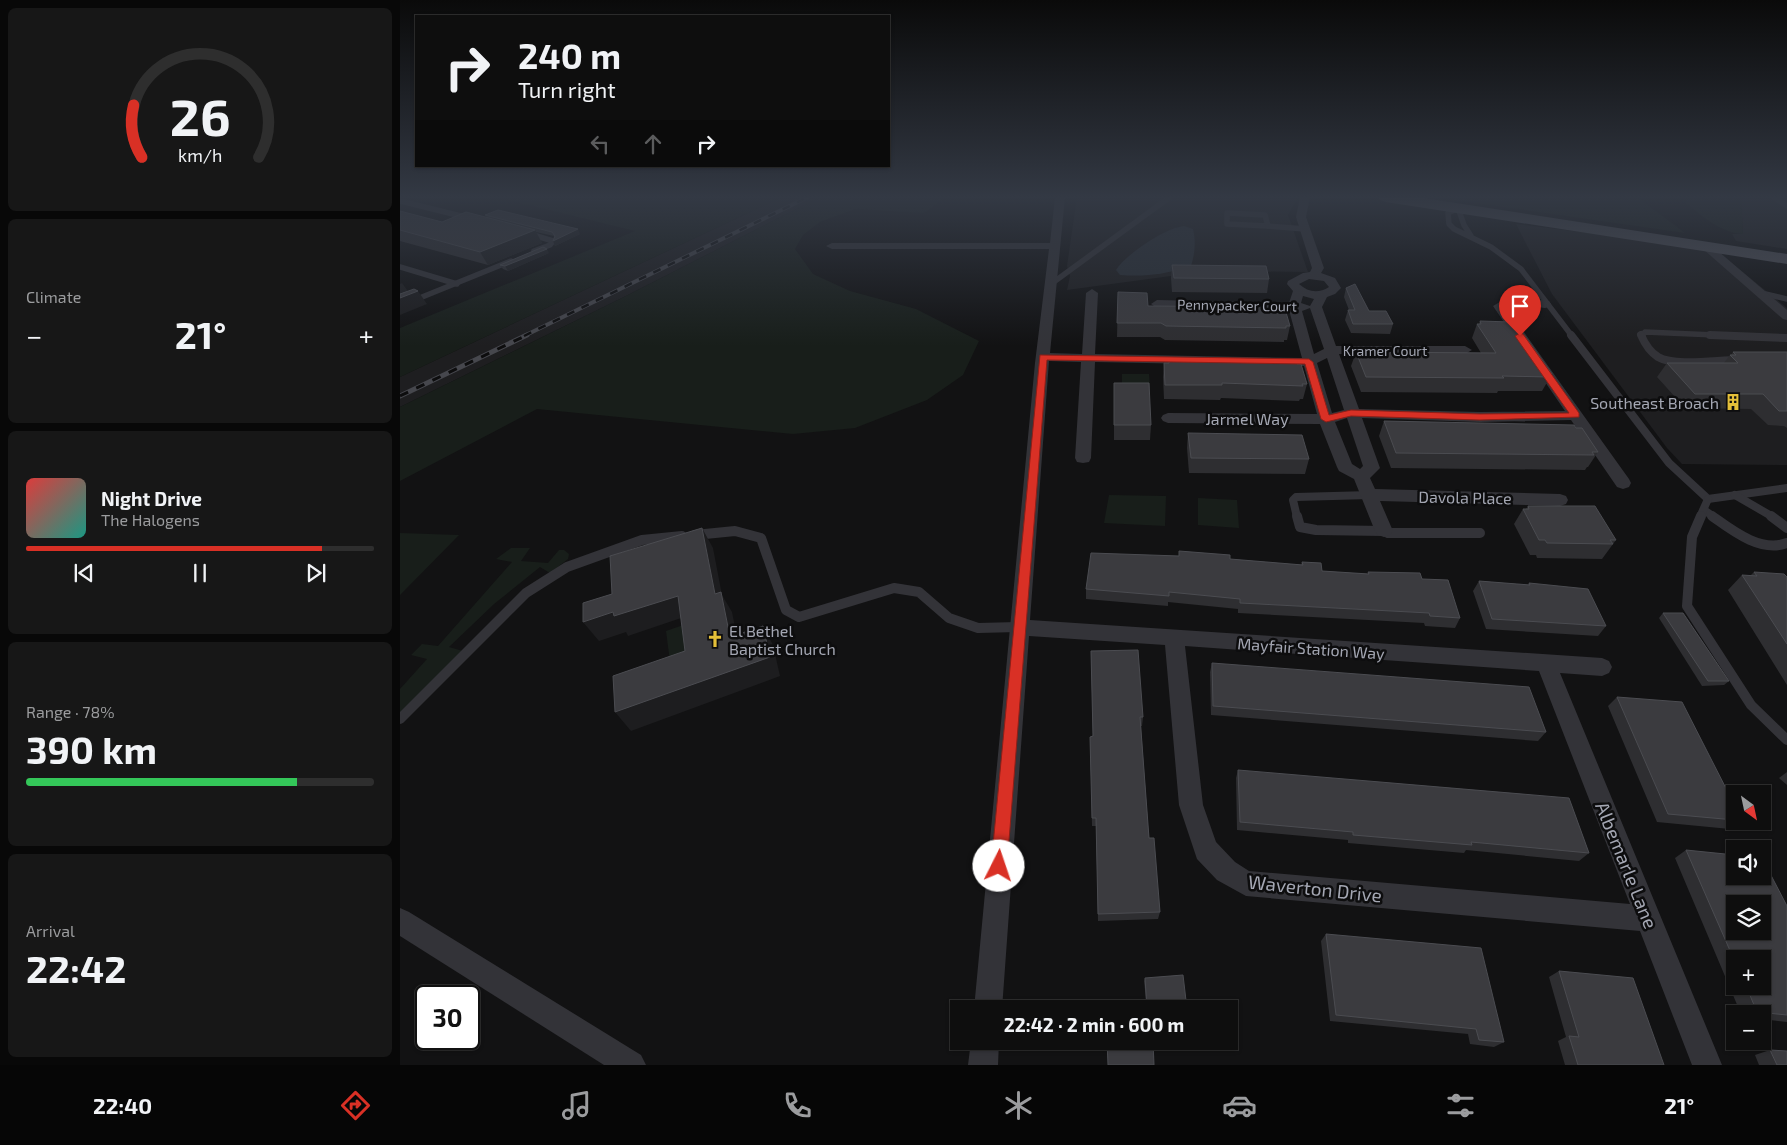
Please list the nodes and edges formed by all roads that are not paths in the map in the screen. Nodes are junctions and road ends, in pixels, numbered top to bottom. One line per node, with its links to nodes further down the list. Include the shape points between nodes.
1 (1054, 246): 13 (street)
2 (546, 247): 7 (lane)
3 (1102, 247): 13 (lane)
4 (1311, 247): 11 (street, via 1318,268)
5 (1489, 247): 20 (lane, via 1520,269)
6 (1708, 247): 8 (main road); 16 (street)
7 (532, 252)
8 (1787, 259)
9 (514, 260): 12 (lane)
10 (400, 267): 12 (lane)
11 (1314, 275): 14 (street, via 1294,280 1293,284); 18 (street, via 1327,278 1334,285 1333,291)
12 (457, 284): 21 (lane)
13 (1051, 284): 27 (street)
14 (1299, 290): 18 (street); 22 (street)
15 (1092, 293): 28 (street)
16 (1761, 293): 17 (lane); 23 (street)
17 (1787, 299)
18 (1319, 301): 22 (street, Pennypacker Court); 25 (street)
19 (1158, 304): 22 (street, Pennypacker Court)
20 (1545, 304): 32 (street, via 1510,300 1499,306); 41 (lane, via 1669,463)
21 (400, 306)
22 (1294, 306): 30 (street)
23 (1787, 316)
24 (1787, 338): 29 (lane, via 1645,332 1641,335 1658,357)
25 (1332, 350): 26 (street, Kramer Court); 30 (street, Kramer Court); 31 (street)
26 (1465, 350)
27 (1043, 357): 28 (street); 48 (street)
28 (1088, 359): 30 (street); 35 (street)
29 (1750, 360)
30 (1309, 362): 34 (street)
31 (1351, 413): 32 (street, Jarmel Way, via 1480,417); 34 (street, Jarmel Way); 36 (street, via 1372,468)
32 (1576, 415): 37 (street)
33 (1168, 418): 34 (street, Jarmel Way)
34 (1326, 419): 36 (street, via 1345,467)
35 (1083, 458)
36 (1361, 476): 39 (street)
37 (1623, 483)
38 (1787, 488): 40 (lane)
39 (1370, 495): 42 (street, Davola Place); 45 (street); 45 (lane, via 1296,497 1293,500 1300,528)
40 (1735, 495): 41 (lane); 44 (lane)
41 (1708, 499): 43 (lane)
42 (1560, 500)
43 (1704, 510): 47 (lane, via 1758,544); 53 (lane, via 1692,537 1686,606 1751,705)
44 (1787, 528)
45 (1384, 531): 46 (lane)
46 (1480, 533)
47 (1787, 543)
48 (1020, 627): 49 (street, Mayfair Station Way); 52 (lane, via 978,628 949,618 920,592 894,588 799,617 786,610 761,538 735,531 642,540 567,567 526,593); 56 (street)
49 (1174, 638): 50 (street, Mayfair Station Way); 54 (street, Waverton Drive, via 1191,805 1206,850 1226,871 1246,883)
50 (1546, 664): 51 (street, Mayfair Station Way); 54 (street, Albemarle Lane)
51 (1602, 667)
52 (400, 719)
53 (1787, 740)
54 (1649, 919): 60 (street, Albemarle Lane)
55 (400, 922): 58 (street)
56 (989, 1000)
57 (984, 1050): 59 (street)
58 (631, 1065)
59 (983, 1065)
60 (1707, 1065)

